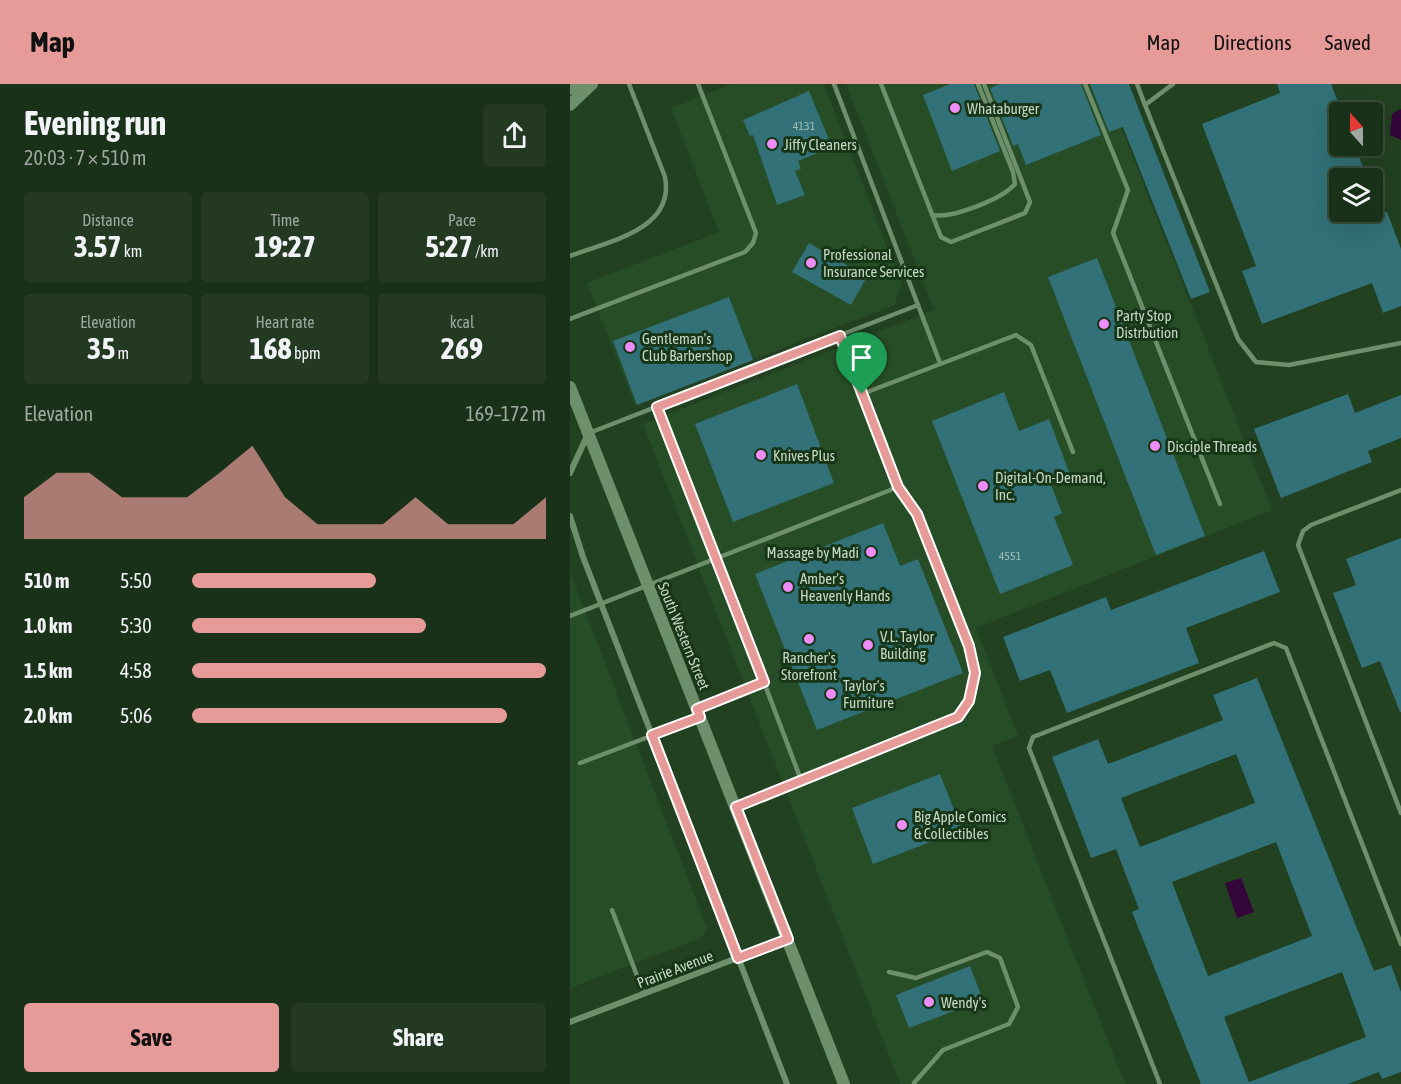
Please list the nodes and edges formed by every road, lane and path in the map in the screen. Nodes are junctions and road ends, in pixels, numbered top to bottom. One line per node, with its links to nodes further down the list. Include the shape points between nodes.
1 (583, 84): 12 (main road)
2 (591, 84): 13 (main road)
3 (629, 84): 16 (lane, via 665,177 668,190 664,207 641,228)
4 (699, 84): 18 (lane, via 756,233 753,243 745,252)
5 (834, 84): 17 (lane)
6 (881, 84): 15 (lane)
7 (978, 84): 15 (lane, via 1015,184 1007,193 955,213)
8 (984, 84): 15 (lane, via 1030,201 1025,213 951,242 941,237)
9 (1085, 84): 30 (lane, via 1128,190 1113,232)
10 (1137, 84): 14 (lane)
11 (1173, 84): 14 (lane)
12 (570, 89)
13 (570, 105)
14 (1145, 105): 20 (lane, via 1238,339 1256,362 1288,365)
15 (932, 215)
16 (570, 256)
17 (918, 305): 19 (lane); 21 (lane)
18 (570, 319)
19 (840, 336): 23 (lane); 24 (lane)
20 (1401, 344)
21 (940, 363): 23 (lane); 26 (lane, via 1016,335 1031,345)
22 (570, 387): 25 (main road, South Western Street)
23 (862, 394): 28 (lane)
24 (657, 407): 25 (lane); 32 (lane)
25 (589, 433): 27 (street); 33 (main road, South Western Street)
26 (1073, 452)
27 (570, 473)
28 (898, 487): 32 (lane); 40 (lane, via 917,514 969,646 975,673 969,701 958,717)
29 (1401, 490): 42 (lane, via 1311,525 1303,531 1298,545)
30 (1220, 504)
31 (570, 516): 34 (street)
32 (717, 558): 33 (lane); 36 (lane)
33 (648, 584): 34 (lane); 37 (main road, South Western Street)
34 (601, 603): 35 (lane); 38 (street)
35 (570, 616)
36 (764, 682): 37 (lane); 40 (lane)
37 (699, 713): 38 (lane); 41 (main road, South Western Street)
38 (652, 735): 39 (lane); 46 (street)
39 (580, 763)
40 (801, 780): 41 (lane)
41 (736, 807): 44 (main road, South Western Street)
42 (1401, 813)
43 (612, 910): 48 (lane)
44 (788, 939): 46 (street, Prairie Avenue); 52 (main road, South Western Street)
45 (1401, 944): 53 (lane, via 1286,648 1274,643 1033,737 1029,748)
46 (738, 958): 48 (street, Prairie Avenue); 51 (street)
47 (889, 972): 50 (lane, via 916,978 987,952 1000,958 1018,1007 1009,1024 943,1050)
48 (644, 994): 49 (street, Prairie Avenue)
49 (570, 1022)
50 (914, 1083)
51 (787, 1084)
52 (844, 1084)
53 (1160, 1084)

